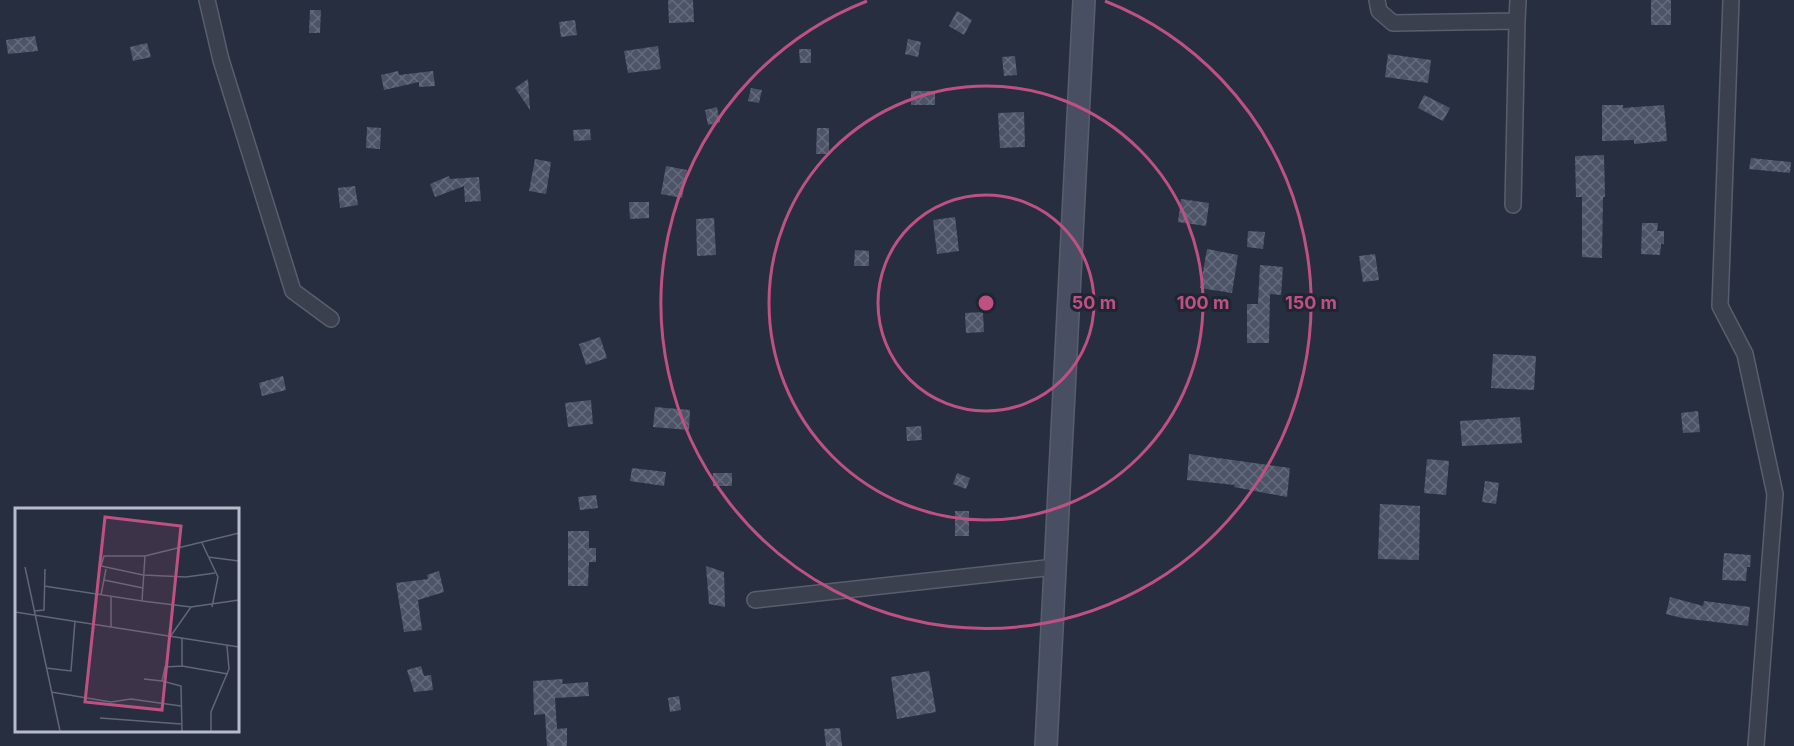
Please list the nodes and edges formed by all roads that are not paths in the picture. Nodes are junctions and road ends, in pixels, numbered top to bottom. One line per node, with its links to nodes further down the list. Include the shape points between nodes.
1 (207, 0): 8 (street, via 220,60 293,291)
2 (1084, 0): 9 (main road)
3 (1377, 0): 6 (street, via 1379,11 1393,23)
4 (1518, 0): 6 (street)
5 (1731, 0): 12 (street, via 1720,306 1745,354 1775,494)
6 (1517, 21): 7 (street)
7 (1513, 205)
8 (331, 319)
9 (1055, 567): 10 (street); 11 (main road)
10 (755, 600)
11 (1046, 746)
12 (1756, 746)

